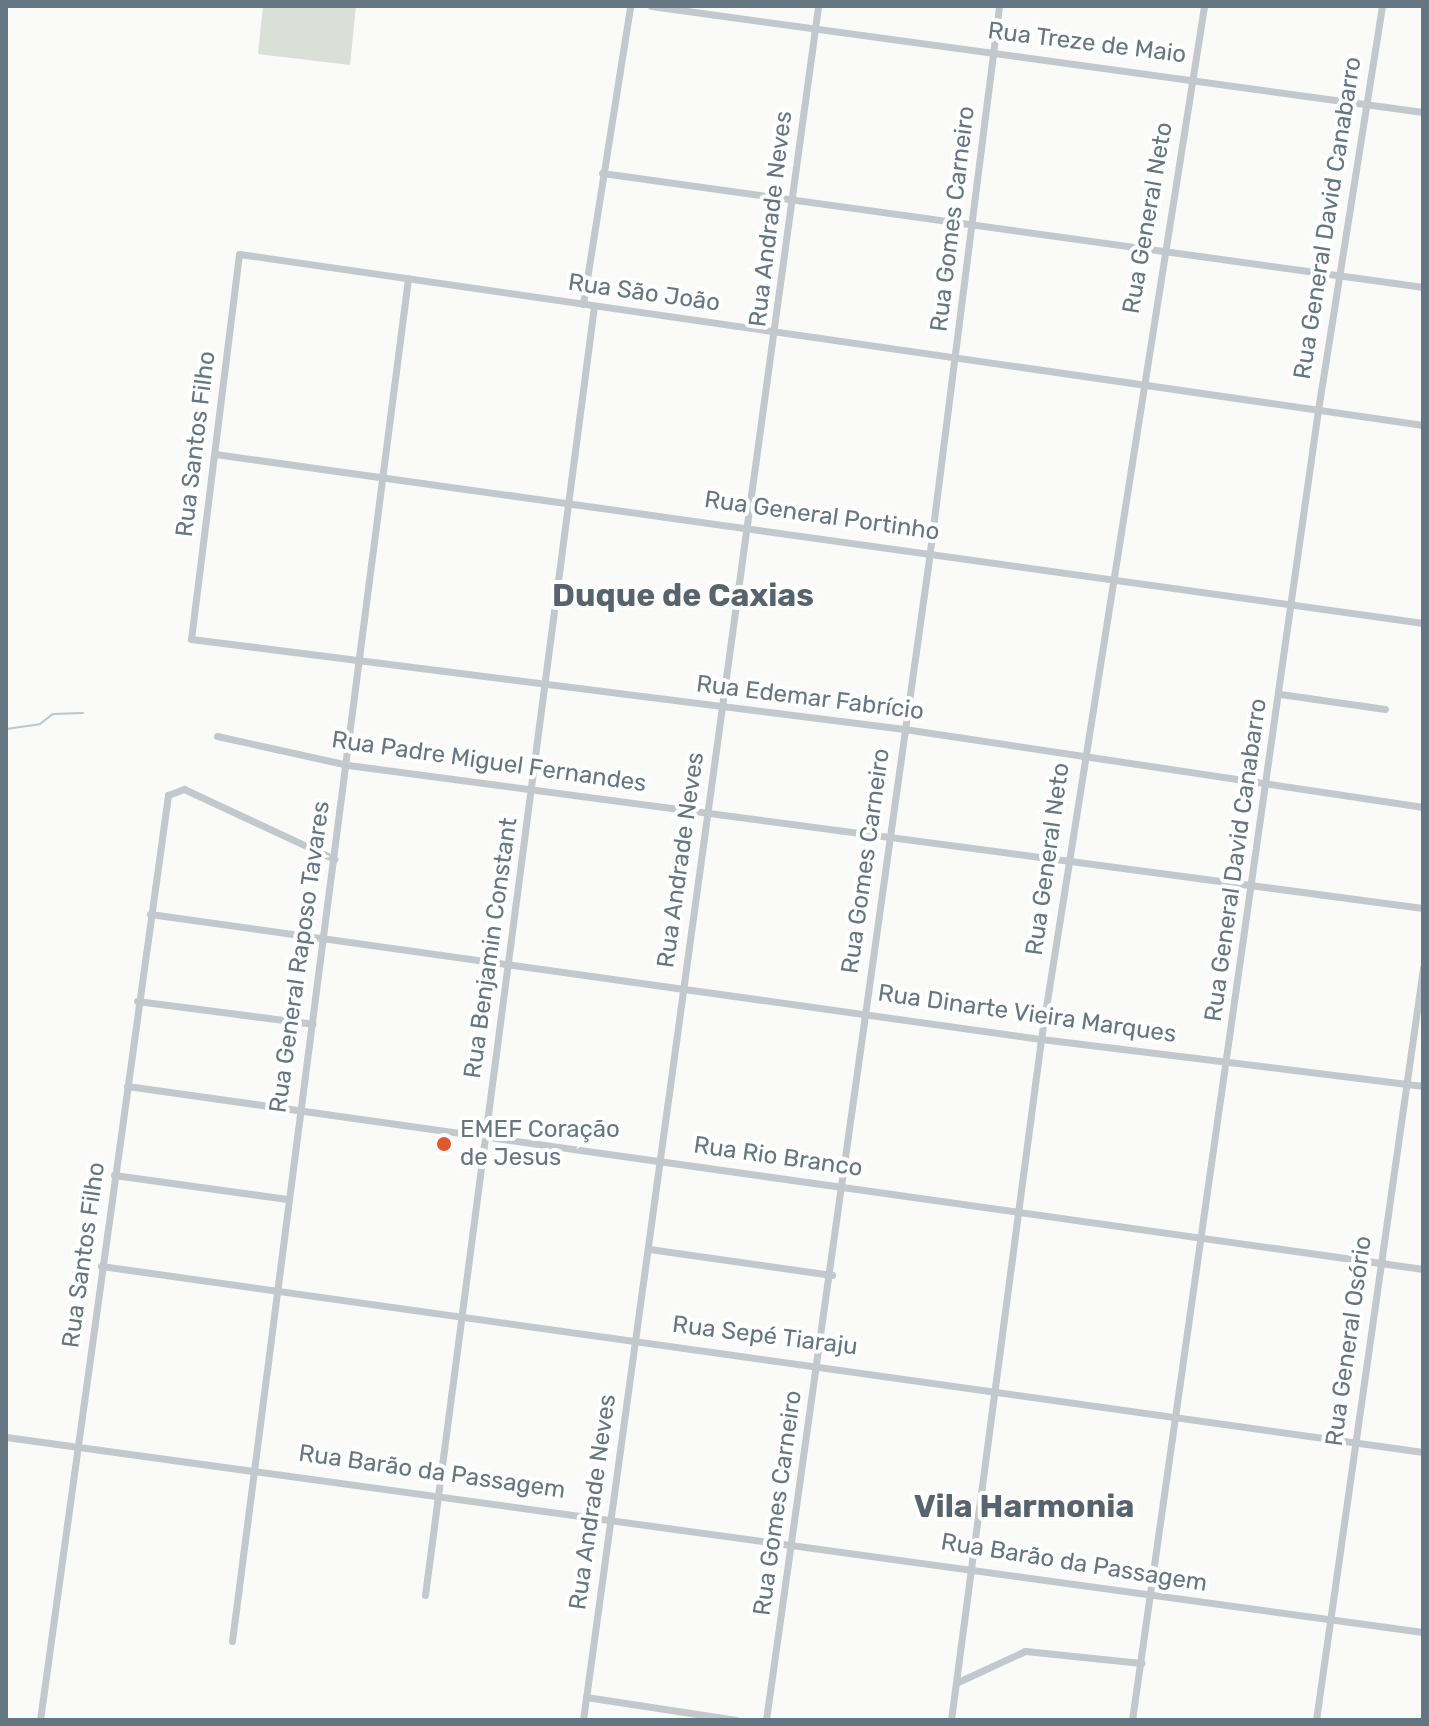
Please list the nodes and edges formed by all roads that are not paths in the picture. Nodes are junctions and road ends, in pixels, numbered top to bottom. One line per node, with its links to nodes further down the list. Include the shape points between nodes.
1 (630, 6): 12 (street)
2 (651, 6): 7 (street, Rua Treze de Maio)
3 (818, 6): 7 (street, Rua Andrade Neves)
4 (999, 6): 8 (street, Rua Gomes Carneiro)
5 (1204, 6): 9 (street, Rua General Neto)
6 (1382, 6): 10 (street, Rua General David Canabarro)
7 (815, 26): 8 (street, Rua Treze de Maio); 13 (street, Rua Andrade Neves)
8 (993, 51): 9 (street, Rua Treze de Maio); 14 (street, Rua Gomes Carneiro)
9 (1194, 76): 10 (street, Rua Treze de Maio); 15 (street, Rua General Neto)
10 (1365, 104): 11 (street, Rua Treze de Maio); 17 (street, Rua General David Canabarro)
11 (1423, 112)
12 (602, 173): 13 (street); 20 (street)
13 (795, 202): 14 (street); 22 (street, Rua Andrade Neves)
14 (974, 226): 15 (street); 23 (street, Rua Gomes Carneiro)
15 (1161, 250): 17 (street); 24 (street, Rua General Neto)
16 (239, 254): 18 (street, Rua São João); 27 (street, Rua Santos Filho)
17 (1340, 274): 19 (street); 25 (street, Rua General David Canabarro)
18 (408, 278): 20 (street, Rua São João); 28 (street, Rua General Raposo Tavares)
19 (1423, 287)
20 (583, 304): 21 (street, Rua São João)
21 (594, 306): 22 (street, Rua São João); 29 (street, Rua Benjamin Constant)
22 (777, 333): 23 (street, Rua São João); 30 (street, Rua Andrade Neves)
23 (955, 358): 24 (street, Rua São João); 31 (street, Rua Gomes Carneiro)
24 (1141, 383): 25 (street, Rua São João); 32 (street, Rua General Neto)
25 (1318, 410): 26 (street, Rua São João); 33 (street, Rua General David Canabarro)
26 (1423, 425)
27 (215, 454): 28 (street, Rua General Portinho); 35 (street, Rua Santos Filho)
28 (386, 476): 29 (street, Rua General Portinho); 36 (street, Rua General Raposo Tavares)
29 (571, 501): 30 (street, Rua General Portinho); 37 (street, Rua Benjamin Constant)
30 (748, 526): 31 (street, Rua General Portinho); 39 (street, Rua Andrade Neves)
31 (930, 551): 32 (street, Rua General Portinho); 41 (street, Rua Gomes Carneiro)
32 (1110, 576): 33 (street, Rua General Portinho); 43 (street, Rua General Neto)
33 (1293, 602): 34 (street, Rua General Portinho); 38 (street, Rua General David Canabarro)
34 (1423, 623)
35 (191, 639): 36 (street, Rua Edemar Fabrício)
36 (361, 662): 37 (street, Rua Edemar Fabrício); 44 (street, Rua General Raposo Tavares)
37 (546, 685): 39 (street, Rua Edemar Fabrício); 46 (street, Rua Benjamin Constant)
38 (1280, 694): 40 (street); 45 (street, Rua General David Canabarro)
39 (721, 707): 41 (street, Rua Edemar Fabrício); 48 (street, Rua Andrade Neves)
40 (1385, 709)
41 (904, 729): 43 (street, Rua Edemar Fabrício); 49 (street, Rua Gomes Carneiro)
42 (217, 736): 44 (street, Rua Padre Miguel Fernandes)
43 (1084, 754): 45 (street, Rua Edemar Fabrício); 51 (street, Rua General Neto)
44 (348, 765): 46 (street, Rua Padre Miguel Fernandes); 50 (street, Rua General Raposo Tavares)
45 (1267, 784): 47 (street, Rua Edemar Fabrício); 52 (street, Rua General David Canabarro)
46 (533, 789): 48 (street, Rua Padre Miguel Fernandes); 56 (street, Rua Benjamin Constant)
47 (1423, 807)
48 (707, 811): 49 (street, Rua Padre Miguel Fernandes); 58 (street, Rua Andrade Neves)
49 (889, 838): 51 (street, Rua Padre Miguel Fernandes); 60 (street, Rua Gomes Carneiro)
50 (334, 859): 54 (street, Rua Santos Filho, via 184,789 168,795); 55 (street, Rua General Raposo Tavares)
51 (1069, 862): 52 (street, Rua Padre Miguel Fernandes); 62 (street, Rua General Neto)
52 (1251, 885): 53 (street, Rua Padre Miguel Fernandes); 63 (street, Rua General David Canabarro)
53 (1423, 908)
54 (150, 914): 55 (street, Rua Dinarte Vieira Marques); 59 (street, Rua Santos Filho)
55 (322, 936): 56 (street, Rua Dinarte Vieira Marques); 61 (street, Rua General Raposo Tavares)
56 (510, 961): 58 (street, Rua Dinarte Vieira Marques); 68 (street, Rua Benjamin Constant)
57 (1423, 968): 64 (street, Rua General Osório)
58 (684, 985): 60 (street, Rua Dinarte Vieira Marques); 69 (street, Rua Andrade Neves)
59 (137, 1001): 61 (street); 65 (street, Rua Santos Filho)
60 (865, 1012): 62 (street, Rua Dinarte Vieira Marques); 71 (street, Rua Gomes Carneiro)
61 (313, 1024): 67 (street, Rua General Raposo Tavares)
62 (1041, 1039): 63 (street, Rua Dinarte Vieira Marques); 73 (street, Rua General Neto)
63 (1227, 1061): 64 (street, Rua Dinarte Vieira Marques); 74 (street, Rua General David Canabarro)
64 (1407, 1084): 66 (street, Rua Dinarte Vieira Marques); 76 (street, Rua General Osório)
65 (127, 1086): 67 (street, Rua Rio Branco); 70 (street, Rua Santos Filho)
66 (1423, 1086)
67 (299, 1109): 68 (street, Rua Rio Branco); 72 (street, Rua General Raposo Tavares)
68 (485, 1134): 69 (street, Rua Rio Branco); 81 (street, Rua Benjamin Constant)
69 (660, 1159): 71 (street, Rua Rio Branco); 75 (street, Rua Andrade Neves)
70 (114, 1175): 72 (street); 77 (street, Rua Santos Filho)
71 (844, 1187): 73 (street, Rua Rio Branco); 79 (street, Rua Gomes Carneiro)
72 (287, 1199): 80 (street, Rua General Raposo Tavares)
73 (1020, 1211): 74 (street, Rua Rio Branco); 84 (street, Rua General Neto)
74 (1201, 1239): 76 (street, Rua Rio Branco); 85 (street, Rua General David Canabarro)
75 (649, 1249): 79 (street); 82 (street, Rua Andrade Neves)
76 (1381, 1263): 78 (street, Rua Rio Branco); 87 (street, Rua General Osório)
77 (101, 1266): 80 (street, Rua Sepé Tiaraju); 88 (street, Rua Santos Filho)
78 (1423, 1269)
79 (832, 1275): 83 (street, Rua Gomes Carneiro)
80 (276, 1290): 81 (street, Rua Sepé Tiaraju); 90 (street, Rua General Raposo Tavares)
81 (462, 1315): 82 (street, Rua Sepé Tiaraju); 91 (street, Rua Benjamin Constant)
82 (636, 1339): 83 (street, Rua Sepé Tiaraju); 92 (street, Rua Andrade Neves)
83 (818, 1362): 84 (street, Rua Sepé Tiaraju); 93 (street, Rua Gomes Carneiro)
84 (998, 1388): 85 (street, Rua Sepé Tiaraju); 94 (street, Rua General Neto)
85 (1175, 1415): 87 (street, Rua Sepé Tiaraju); 96 (street, Rua General David Canabarro)
86 (6, 1437): 88 (street, Rua Barão da Passagem)
87 (1355, 1442): 89 (street, Rua Sepé Tiaraju); 97 (street, Rua General Osório)
88 (79, 1444): 90 (street, Rua Barão da Passagem); 103 (street, Rua Santos Filho)
89 (1423, 1452)
90 (250, 1468): 91 (street, Rua Barão da Passagem); 99 (street, Rua General Raposo Tavares)
91 (435, 1492): 92 (street, Rua Barão da Passagem); 95 (street, Rua Benjamin Constant)
92 (611, 1517): 93 (street, Rua Barão da Passagem); 102 (street, Rua Andrade Neves)
93 (793, 1542): 94 (street, Rua Barão da Passagem); 106 (street, Rua Gomes Carneiro)
94 (973, 1567): 96 (street, Rua Barão da Passagem); 101 (street, Rua General Neto)
95 (425, 1595)
96 (1151, 1595): 97 (street, Rua Barão da Passagem); 100 (street, Rua General David Canabarro)
97 (1329, 1621): 98 (street, Rua Barão da Passagem); 109 (street, Rua General Osório)
98 (1423, 1632)
99 (232, 1641)
100 (1141, 1663): 101 (street, via 1025,1651); 108 (street, Rua General David Canabarro)
101 (958, 1682): 107 (street, Rua General Neto)
102 (586, 1697): 104 (street, Rua Andrade Neves); 105 (street)
103 (40, 1720)
104 (583, 1720)
105 (736, 1720)
106 (766, 1720)
107 (951, 1720)
108 (1132, 1720)
109 (1316, 1720)

